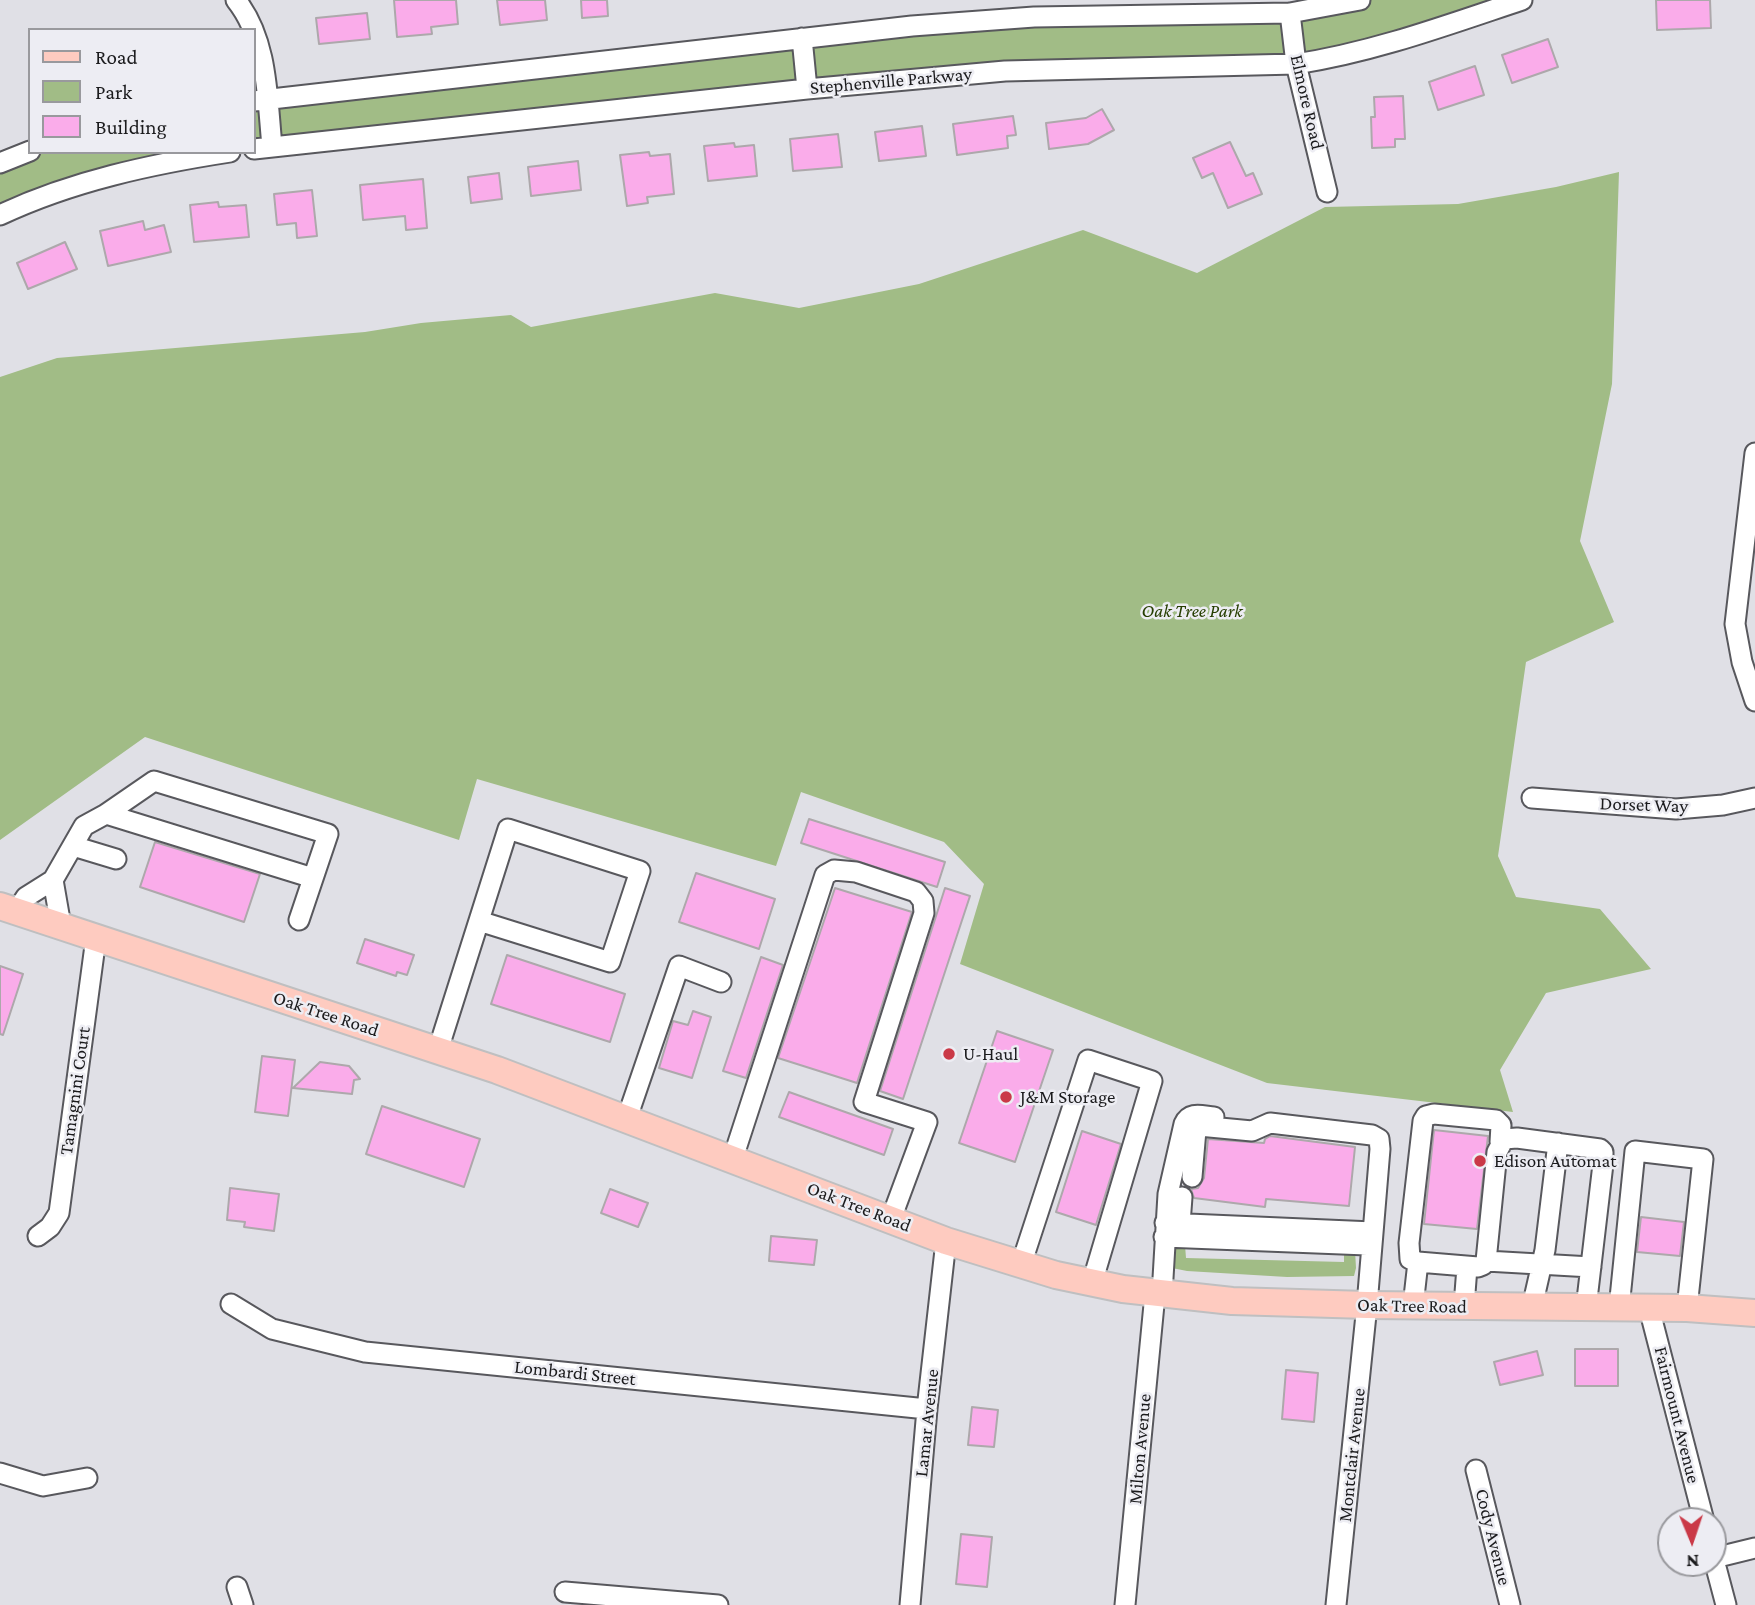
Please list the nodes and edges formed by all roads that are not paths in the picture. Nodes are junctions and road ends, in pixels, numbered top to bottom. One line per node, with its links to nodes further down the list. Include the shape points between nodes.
1 (236, 0): 5 (street)
2 (1360, 0): 4 (street)
3 (1522, 0): 8 (street, Stephenville Parkway, via 1386,46)
4 (1290, 13): 7 (street, via 1034,17); 8 (street, Elmore Road)
5 (252, 28)
6 (256, 34): 10 (street)
7 (802, 38): 9 (street); 10 (street)
8 (1296, 64): 9 (street, Stephenville Parkway, via 1005,71); 15 (street, Elmore Road)
9 (807, 89): 11 (street, Stephenville Parkway)
10 (260, 100): 11 (street)
11 (263, 147)
12 (28, 152): 14 (street)
13 (218, 154): 16 (street, via 94,180)
14 (0, 163)
15 (1327, 192)
16 (0, 215)
17 (1755, 453): 18 (street)
18 (1751, 505): 19 (street, via 1735,624)
19 (1755, 701)
20 (1532, 798): 21 (street, Dorset Way, via 1676,809)
21 (1755, 798)
22 (106, 814): 23 (street, via 84,826); 25 (street); 25 (street, via 154,781 316,830 328,834)
23 (73, 846): 24 (street); 26 (street)
24 (116, 859)
25 (313, 878): 28 (street)
26 (53, 880): 27 (street); 30 (street)
27 (8, 909): 30 (main road, Oak Tree Road)
28 (299, 920)
29 (479, 921): 29 (street, via 508,829 640,871 610,962); 33 (street)
30 (61, 926): 31 (main road, Oak Tree Road)
31 (96, 938): 33 (main road, Oak Tree Road); 43 (street, Tamagnini Court, via 59,1213)
32 (721, 982): 34 (street, via 679,967)
33 (438, 1050): 34 (main road, Oak Tree Road)
34 (627, 1118): 38 (main road, Oak Tree Road)
35 (1270, 1123): 39 (street, via 1252,1131 1204,1125 1196,1130); 42 (street, via 1186,1118 1168,1194); 44 (street, Montclair Avenue, via 1377,1136 1380,1149)
36 (1500, 1142): 37 (street, via 1510,1137); 46 (street, via 1501,1125 1496,1120 1426,1116 1409,1249 1410,1259); 47 (street)
37 (1558, 1143): 48 (street); 50 (street, via 1603,1152)
38 (733, 1158): 41 (main road, Oak Tree Road); 41 (street, via 825,875 834,870 856,872 916,892 923,901 923,913 864,1101 927,1122)
39 (1188, 1176)
40 (1186, 1197): 42 (street)
41 (891, 1219): 45 (main road, Oak Tree Road)
42 (1174, 1227): 44 (street); 44 (street); 52 (street, Milton Avenue)
43 (38, 1236)
44 (1372, 1238): 54 (street, Montclair Avenue)
45 (946, 1241): 49 (main road, Oak Tree Road); 63 (street, Lamar Avenue)
46 (1418, 1262): 47 (street); 55 (street)
47 (1476, 1264): 48 (street); 56 (street)
48 (1542, 1264): 50 (street); 57 (street)
49 (1021, 1265): 51 (main road, Oak Tree Road); 51 (street, via 1088,1060 1152,1081)
50 (1591, 1267): 58 (street)
51 (1092, 1283): 52 (main road, Oak Tree Road)
52 (1158, 1294): 54 (main road, Oak Tree Road); 74 (street, Milton Avenue)
53 (232, 1304): 63 (street, Lombardi Street, via 272,1329 365,1352)
54 (1367, 1305): 55 (main road, Oak Tree Road); 75 (street, Montclair Avenue)
55 (1413, 1306): 56 (main road, Oak Tree Road)
56 (1464, 1306): 57 (main road, Oak Tree Road)
57 (1532, 1307): 58 (main road, Oak Tree Road)
58 (1586, 1308): 59 (main road, Oak Tree Road)
59 (1619, 1308): 60 (main road, Oak Tree Road); 61 (street, via 1635,1151 1703,1159)
60 (1649, 1308): 61 (main road, Oak Tree Road); 67 (street, Fairmount Avenue)
61 (1687, 1308): 62 (main road, Oak Tree Road)
62 (1755, 1313)
63 (927, 1409): 73 (street, Lamar Avenue)
64 (1476, 1470): 76 (street, Cody Avenue)
65 (0, 1473): 66 (street, via 43,1486)
66 (86, 1478)
67 (1700, 1507)
68 (1755, 1548): 69 (street)
69 (1727, 1554)
70 (1718, 1577): 77 (street)
71 (565, 1592): 72 (street)
72 (718, 1605)
73 (910, 1605)
74 (1125, 1605)
75 (1336, 1605)
76 (1510, 1605)
77 (1726, 1605)

